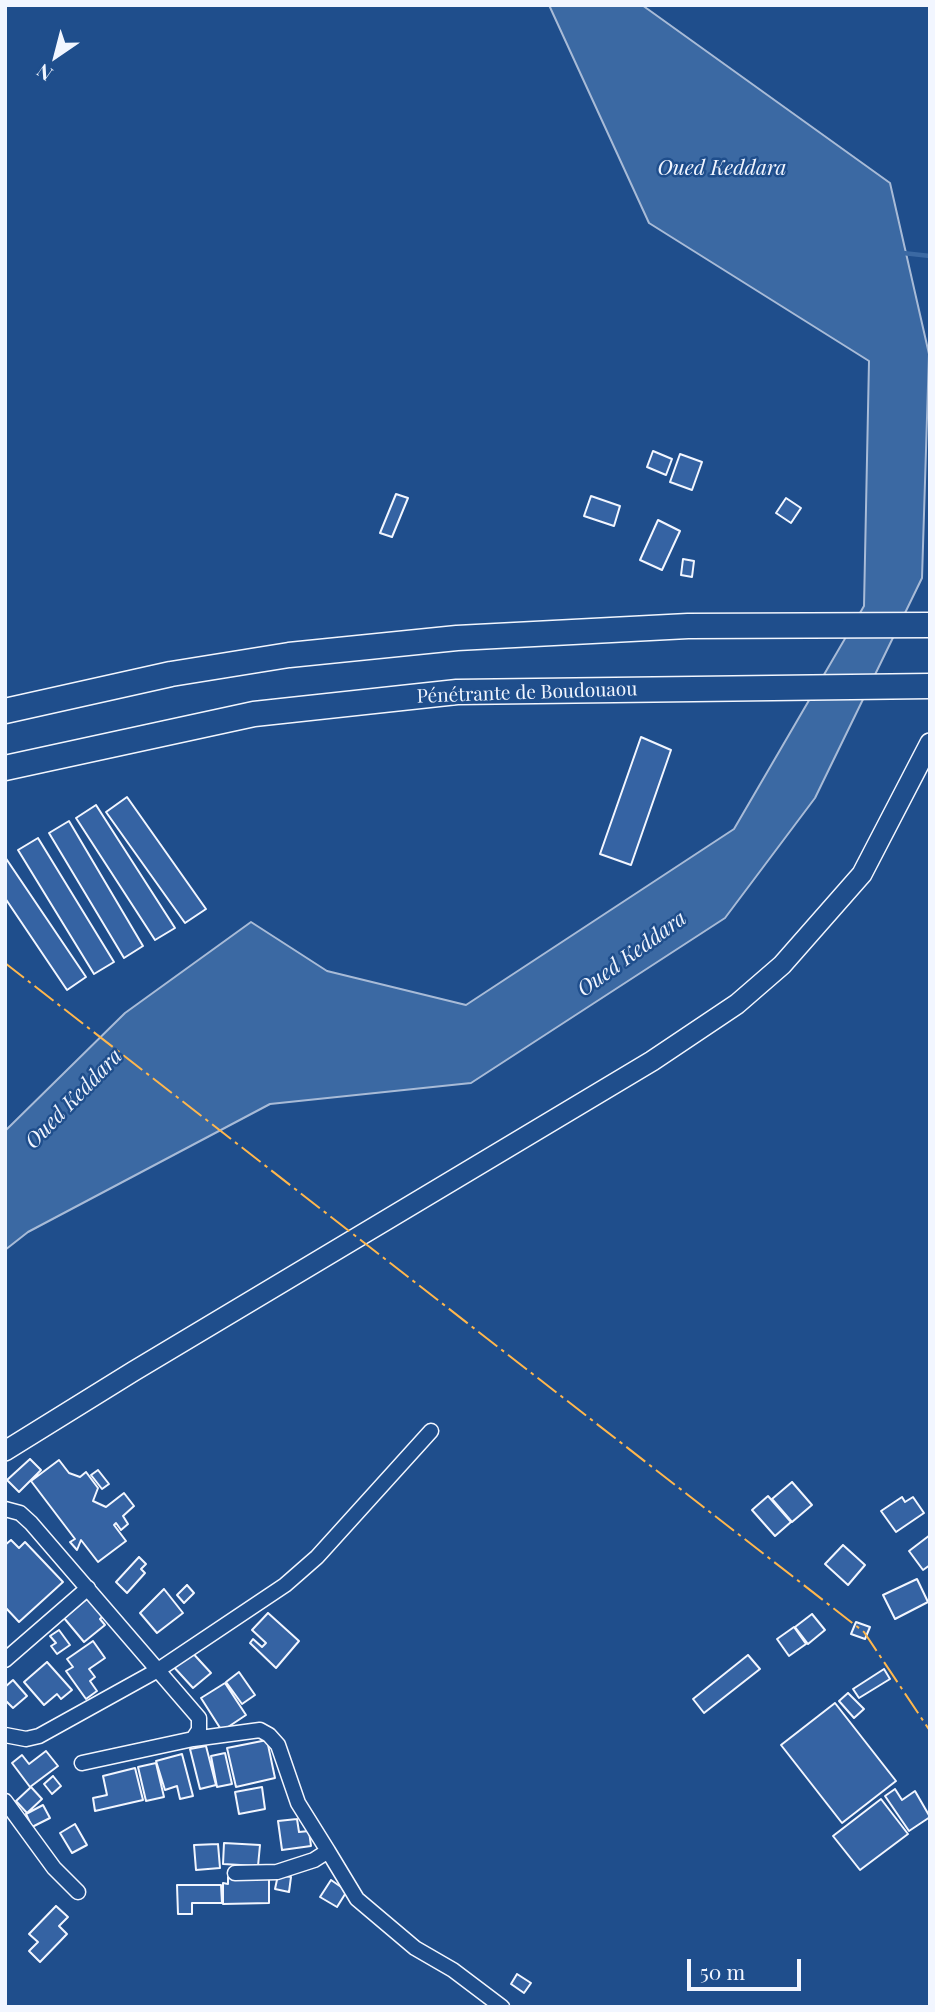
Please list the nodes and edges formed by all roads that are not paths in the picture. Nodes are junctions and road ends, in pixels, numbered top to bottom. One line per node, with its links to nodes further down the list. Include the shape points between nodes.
1 (930, 625): 3 (highway, via 688,626 457,638 289,655 171,674)
2 (930, 687): 5 (highway, Pénétrante de Boudouaou, via 457,692 254,714)
3 (5, 711)
4 (930, 743): 7 (main road, via 862,874 782,965 737,1004 652,1061)
5 (5, 768)
6 (431, 1431): 11 (street, via 309,1564)
7 (5, 1451)
8 (5, 1509): 9 (street, via 20,1513 31,1523)
9 (88, 1588): 10 (street); 11 (street)
10 (5, 1660)
11 (158, 1670): 12 (street, via 198,1718 199,1730); 13 (street, via 38,1736)
12 (193, 1739): 14 (street); 16 (street, via 260,1730 269,1735 278,1745 298,1803)
13 (7, 1741)
14 (82, 1763)
15 (5, 1801): 18 (street, via 54,1868)
16 (328, 1851): 17 (street, via 277,1872); 19 (street, via 357,1899 415,1948)
17 (235, 1873)
18 (78, 1892)
19 (502, 2007)

